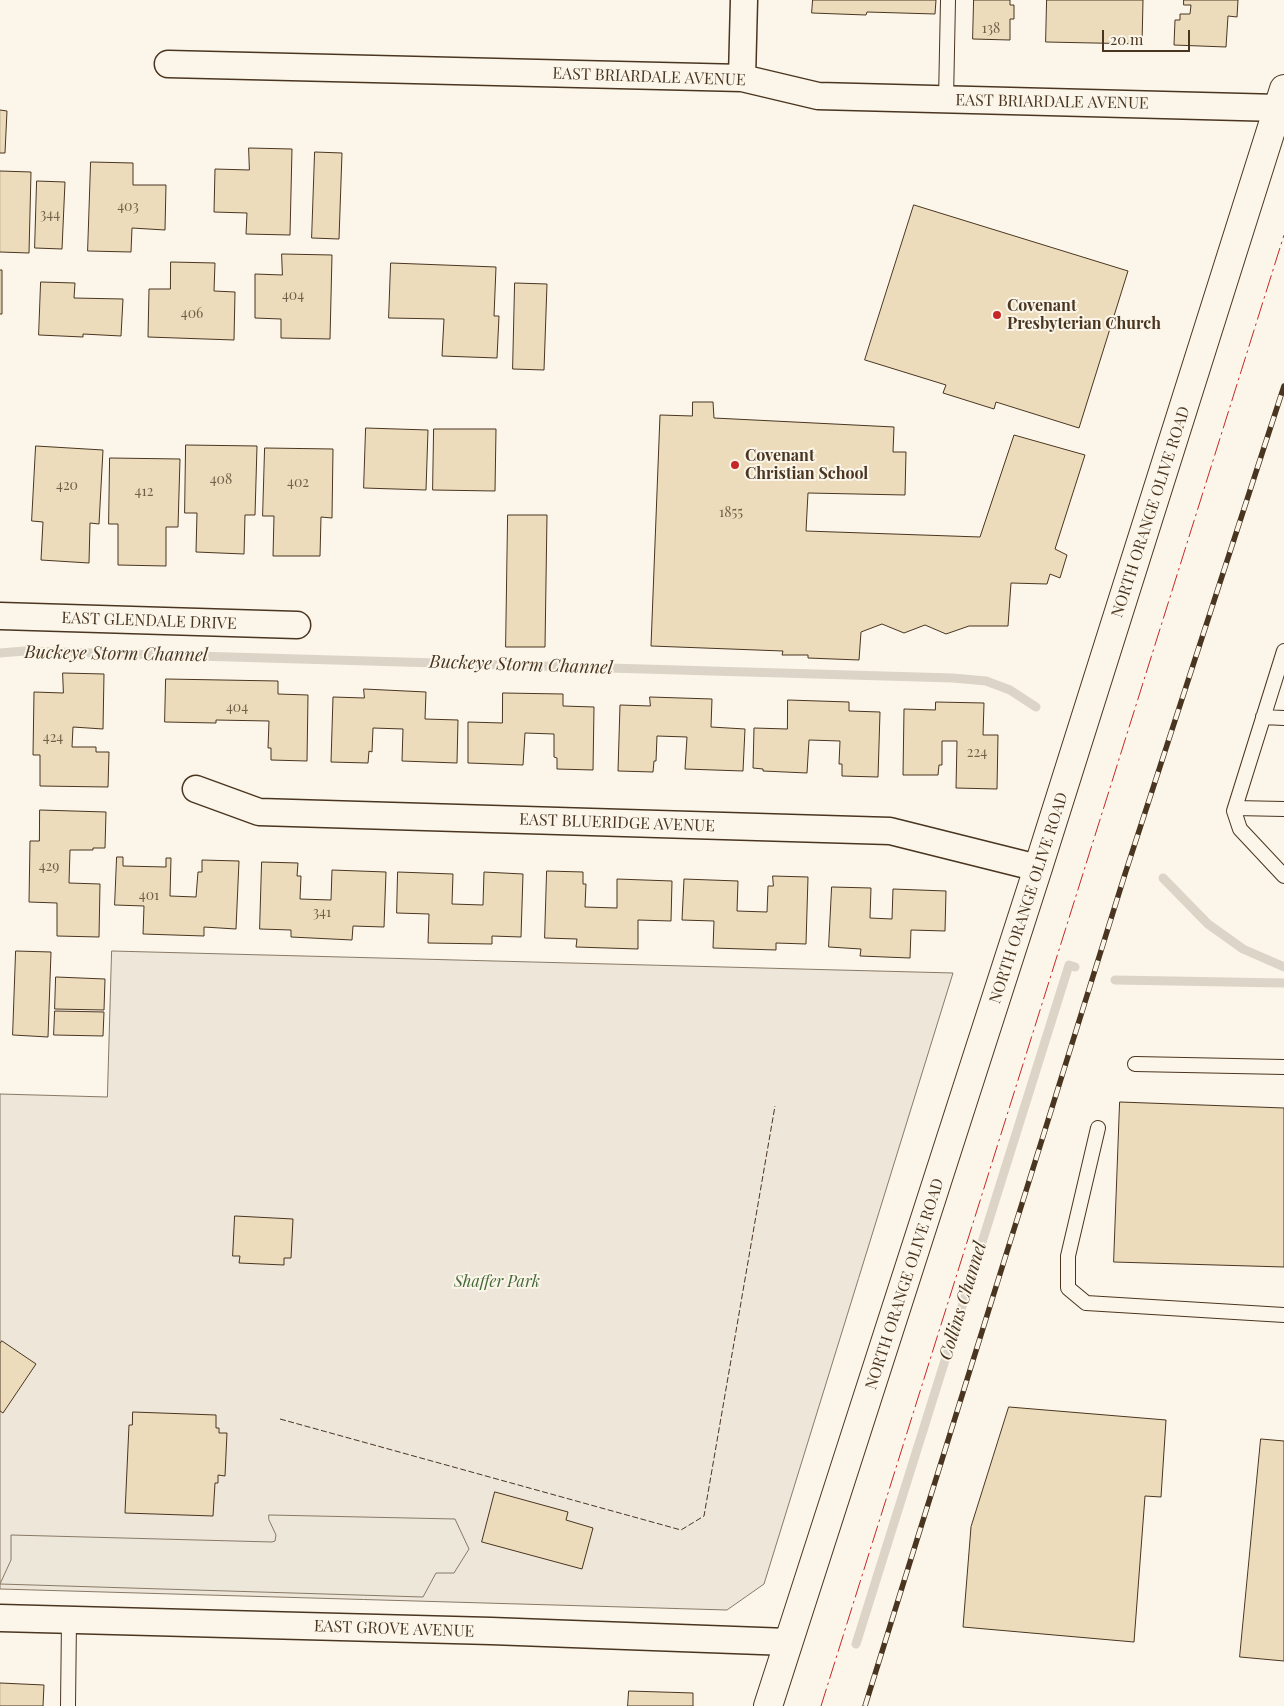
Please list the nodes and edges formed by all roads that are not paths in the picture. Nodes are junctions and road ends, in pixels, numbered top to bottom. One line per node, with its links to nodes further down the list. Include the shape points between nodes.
1 (744, 0): 4 (street)
2 (948, 0): 6 (lane)
3 (168, 64): 4 (street, EAST BRIARDALE AVENUE)
4 (742, 78): 6 (street, EAST BRIARDALE AVENUE, via 818,96)
5 (1281, 98): 6 (street, EAST BRIARDALE AVENUE); 15 (street, NORTH ORANGE OLIVE ROAD)
6 (946, 100)
7 (0, 616): 8 (street, EAST GLENDALE DRIVE)
8 (297, 625)
9 (1284, 651): 10 (lane)
10 (1263, 717): 11 (lane); 13 (lane)
11 (1284, 718)
12 (196, 789): 15 (street, EAST BLUERIDGE AVENUE, via 259,812 890,831)
13 (1235, 808): 14 (lane); 16 (lane, via 1240,829)
14 (1284, 809)
15 (1038, 868): 23 (street, NORTH ORANGE OLIVE ROAD)
16 (1284, 876)
17 (1135, 1064): 18 (lane)
18 (1284, 1067)
19 (1098, 1128): 20 (lane, via 1068,1256 1068,1288 1086,1303)
20 (1284, 1315)
21 (0, 1618): 22 (street, EAST GROVE AVENUE)
22 (70, 1620): 23 (street, EAST GROVE AVENUE); 24 (lane)
23 (788, 1642): 25 (street, NORTH ORANGE OLIVE ROAD)
24 (68, 1706)
25 (768, 1706)

